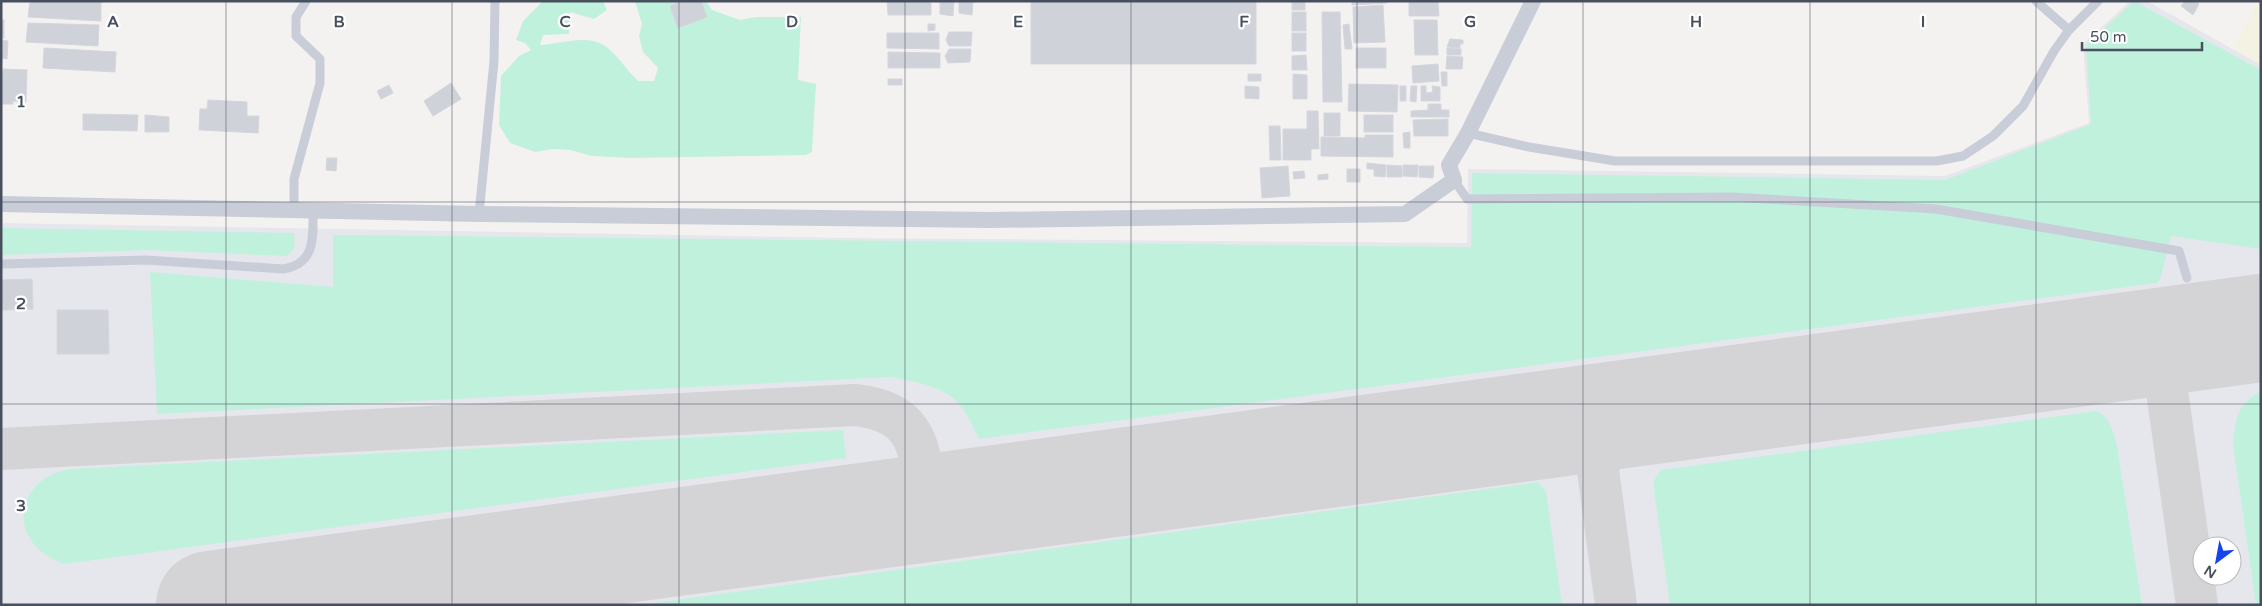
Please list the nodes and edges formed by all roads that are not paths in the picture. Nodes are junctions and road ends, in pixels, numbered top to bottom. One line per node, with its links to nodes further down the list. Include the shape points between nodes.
1 (306, 1): 10 (lane, via 296,17 296,36 320,59 320,83 294,179)
2 (495, 1): 12 (lane, via 494,61)
3 (1533, 1): 7 (street)
4 (2036, 1): 6 (lane)
5 (2098, 1): 6 (lane)
6 (2069, 30): 7 (lane, via 2024,106 1994,136 1962,156 1937,161 1615,161)
7 (1468, 133): 8 (street, via 1450,165)
8 (1454, 180): 12 (street, via 1405,214 991,220); 14 (lane, via 1467,199 1732,196 1936,210 2179,251)
9 (1, 204): 10 (street)
10 (294, 210): 11 (street)
11 (313, 210): 12 (street); 13 (lane, via 313,241 309,254 292,268 146,260)
12 (480, 214)
13 (1, 264)
14 (2187, 278)

